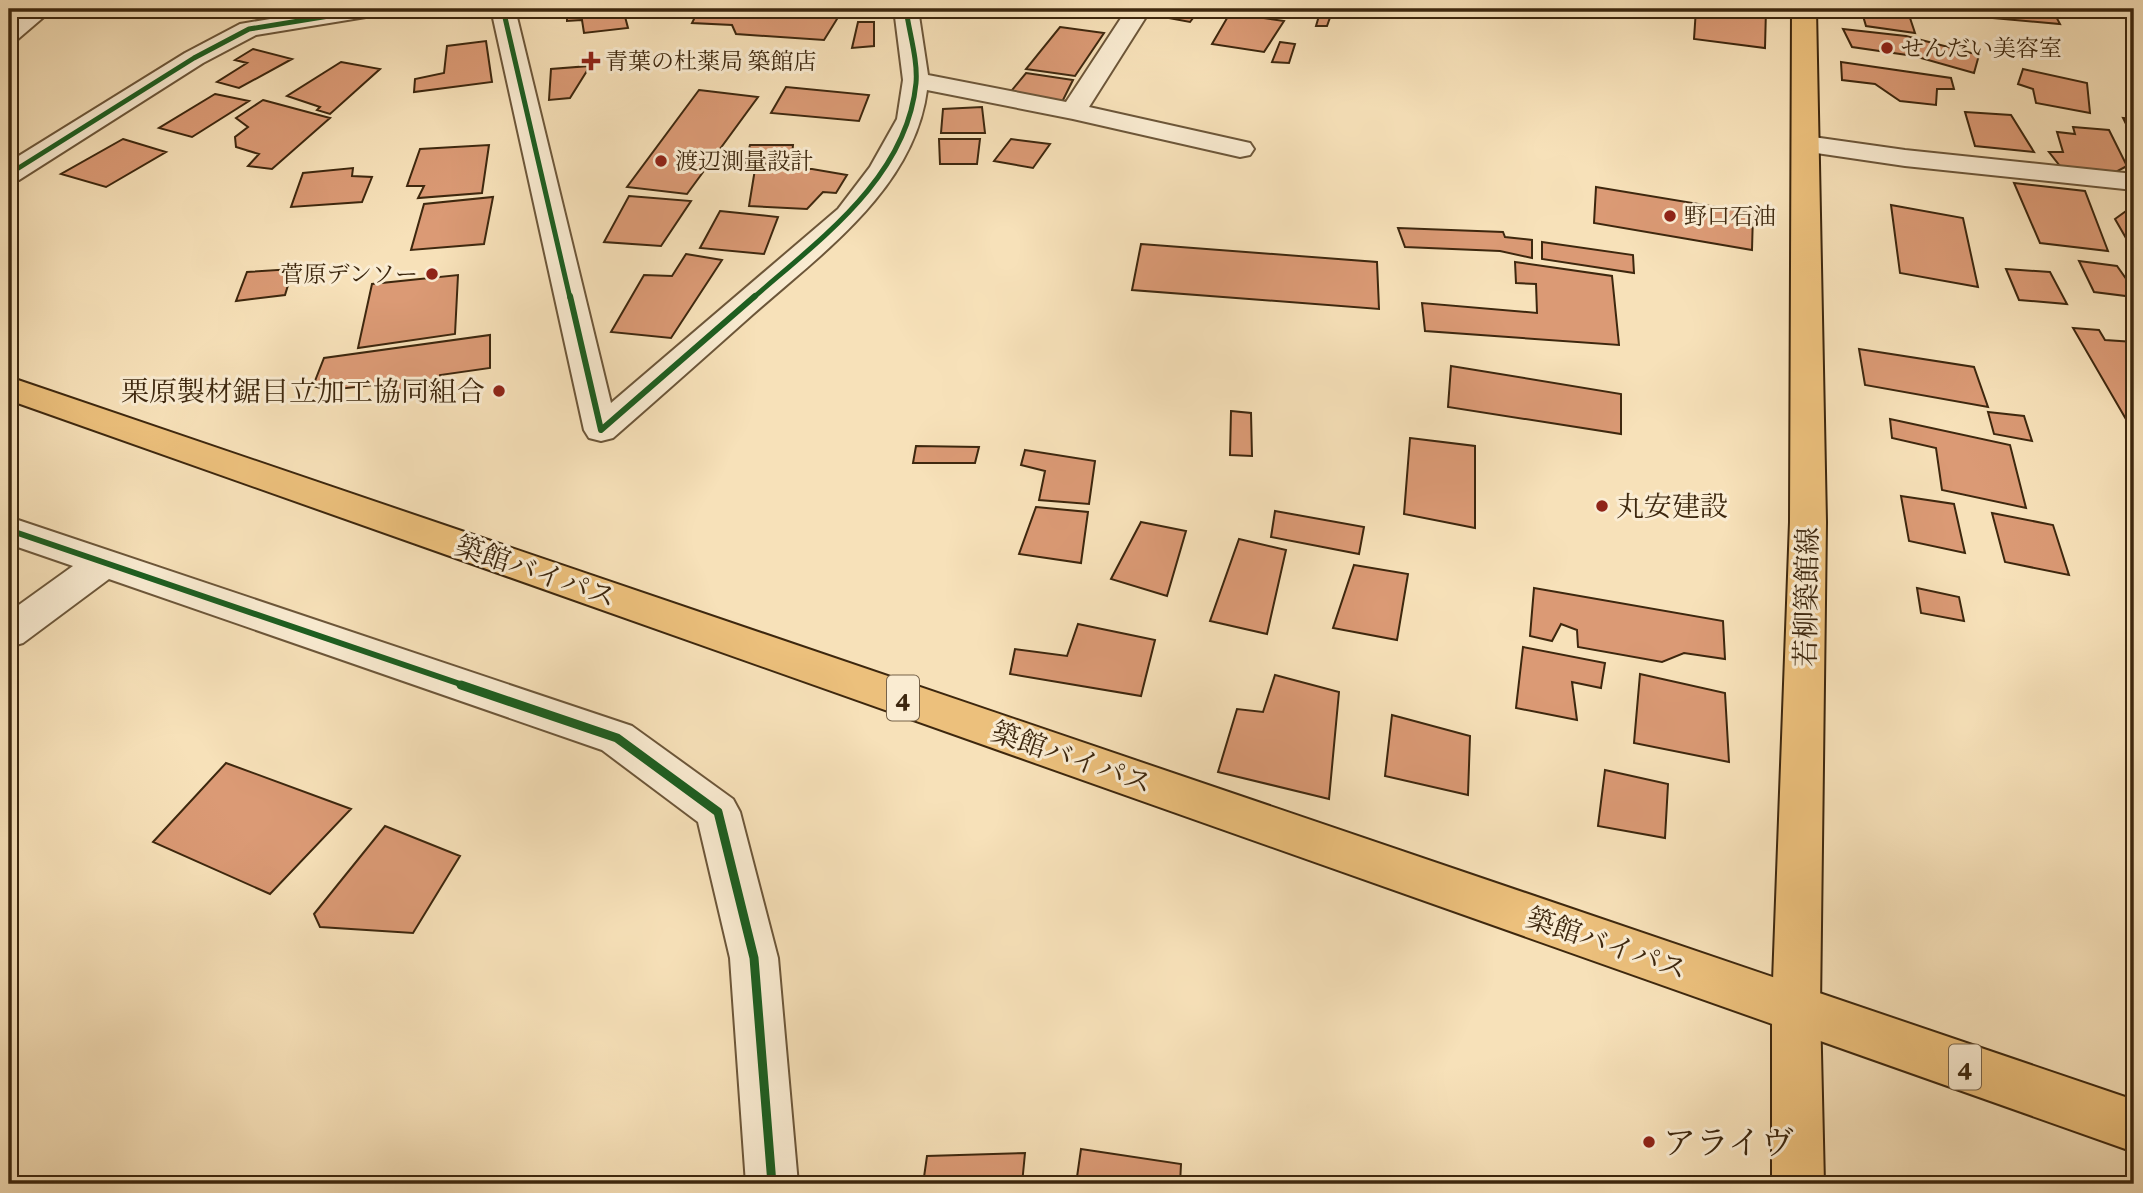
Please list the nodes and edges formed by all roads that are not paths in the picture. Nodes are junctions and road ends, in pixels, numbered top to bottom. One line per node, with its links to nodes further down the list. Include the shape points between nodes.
1 (41, 9): 7 (street)
2 (372, 9): 12 (street, via 249,29 194,58)
3 (503, 9): 8 (street, via 601,430 848,215 883,169 910,119)
4 (906, 9): 8 (street)
5 (1139, 9): 9 (street)
6 (1804, 9): 10 (main road, 若柳築館線)
7 (9, 34)
8 (916, 80): 9 (street)
9 (1073, 111): 11 (street)
10 (1806, 144): 13 (street); 18 (main road, 若柳築館線, via 1808,522)
11 (1240, 149)
12 (9, 174)
13 (2134, 182)
14 (9, 388): 18 (main road, 築館バイパス / 4)
15 (9, 530): 16 (street)
16 (105, 562): 17 (street); 20 (street, via 617,738 718,812 754,958)
17 (9, 632)
18 (1796, 1008): 19 (main road, 築館バイパス / 4); 21 (main road, 若柳築館線)
19 (2134, 1126)
20 (772, 1184)
21 (1798, 1184)

